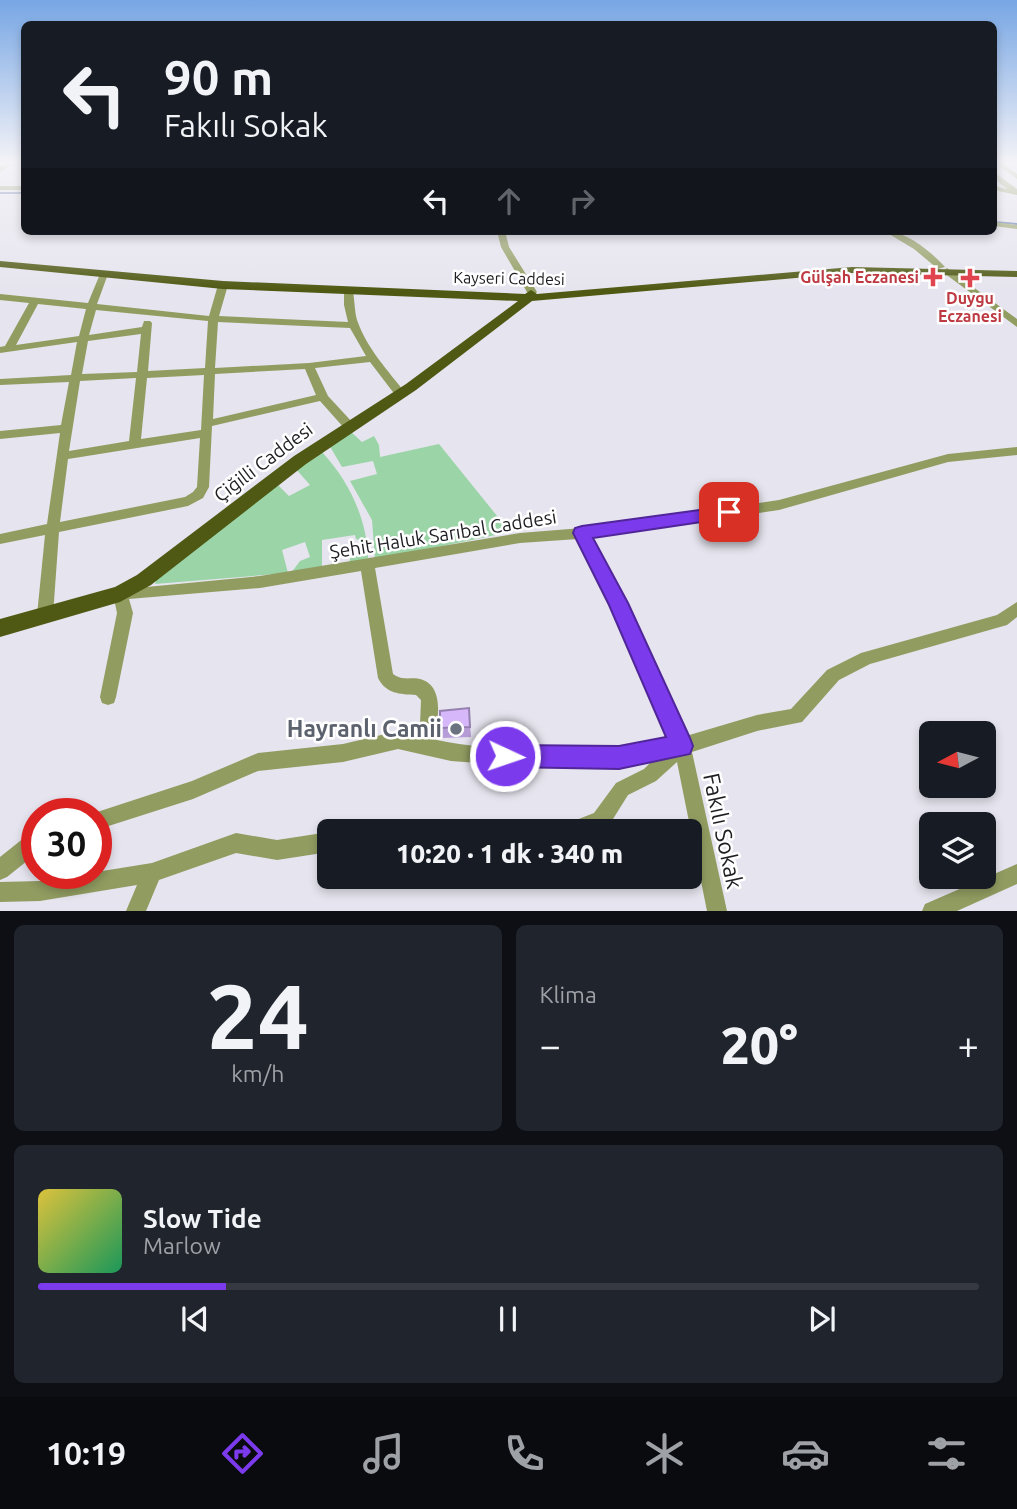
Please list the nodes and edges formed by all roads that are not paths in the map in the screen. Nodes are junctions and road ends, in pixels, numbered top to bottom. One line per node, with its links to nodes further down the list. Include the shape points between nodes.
1 (997, 224): 2 (street)
2 (1017, 226)
3 (502, 235): 11 (street)
4 (895, 235): 6 (street)
5 (0, 261): 8 (main road, Kayseri Caddesi); 11 (main road, Kayseri Caddesi, via 222,279)
6 (944, 269): 7 (main road, Kayseri Caddesi); 11 (main road, Kayseri Caddesi, via 852,270); 17 (street)
7 (1017, 272)
8 (104, 274): 9 (main road, Kayseri Caddesi); 14 (street)
9 (222, 285): 10 (main road, Kayseri Caddesi); 16 (street)
10 (349, 290): 11 (main road, Kayseri Caddesi); 18 (street)
11 (531, 295): 28 (main road, Çiğilli Caddesi)
12 (0, 297): 13 (street)
13 (35, 300): 14 (street); 21 (street)
14 (91, 305): 15 (street); 20 (street)
15 (150, 312): 16 (street); 19 (street)
16 (213, 319): 18 (street); 24 (street)
17 (1017, 324)
18 (353, 325): 22 (street)
19 (145, 330): 20 (street); 25 (street)
20 (81, 340): 21 (street); 26 (street)
21 (4, 349)
22 (373, 358): 23 (street); 28 (street)
23 (309, 366): 24 (street); 29 (street)
24 (209, 372): 25 (street); 32 (street)
25 (140, 375): 26 (street); 34 (street)
26 (75, 378): 27 (street); 31 (street)
27 (0, 382)
28 (400, 394): 30 (main road, Çiğilli Caddesi)
29 (323, 397): 30 (street); 32 (street)
30 (349, 426): 41 (main road, Çiğilli Caddesi)
31 (66, 428): 33 (street); 36 (street)
32 (206, 428): 34 (street); 37 (street, via 203,487 195,498)
33 (0, 435)
34 (135, 444): 36 (street)
35 (1017, 451): 38 (street, Şehit Haluk Sarıbal Caddesi, via 948,458 779,505)
36 (62, 456): 37 (street)
37 (51, 530): 39 (street); 43 (street)
38 (582, 533): 40 (street, Şehit Haluk Sarıbal Caddesi, via 520,538); 47 (street, Fakılı Sokak)
39 (0, 539)
40 (367, 566): 41 (street, Şehit Haluk Sarıbal Caddesi, via 260,582); 46 (street, via 386,678 395,686 425,689 429,697 429,725)
41 (120, 594): 43 (main road, Çiğilli Caddesi); 45 (street, via 125,613)
42 (1017, 608): 47 (street, via 1002,620 867,658 833,675 796,716)
43 (45, 615): 44 (main road, Çiğilli Caddesi)
44 (0, 628)
45 (108, 698)
46 (420, 745): 47 (street, via 532,758 619,758); 48 (street, via 398,740 343,753 258,762 193,790)
47 (682, 746): 49 (street, via 650,775 622,789); 57 (street, Fakılı Sokak)
48 (112, 816)
49 (602, 819)
50 (317, 844): 53 (street, via 277,850 236,843)
51 (21, 853): 52 (street)
52 (0, 870)
53 (152, 873): 55 (street, via 40,891); 56 (street)
54 (1017, 874): 58 (street)
55 (0, 891)
56 (136, 911)
57 (717, 911)
58 (932, 911)

